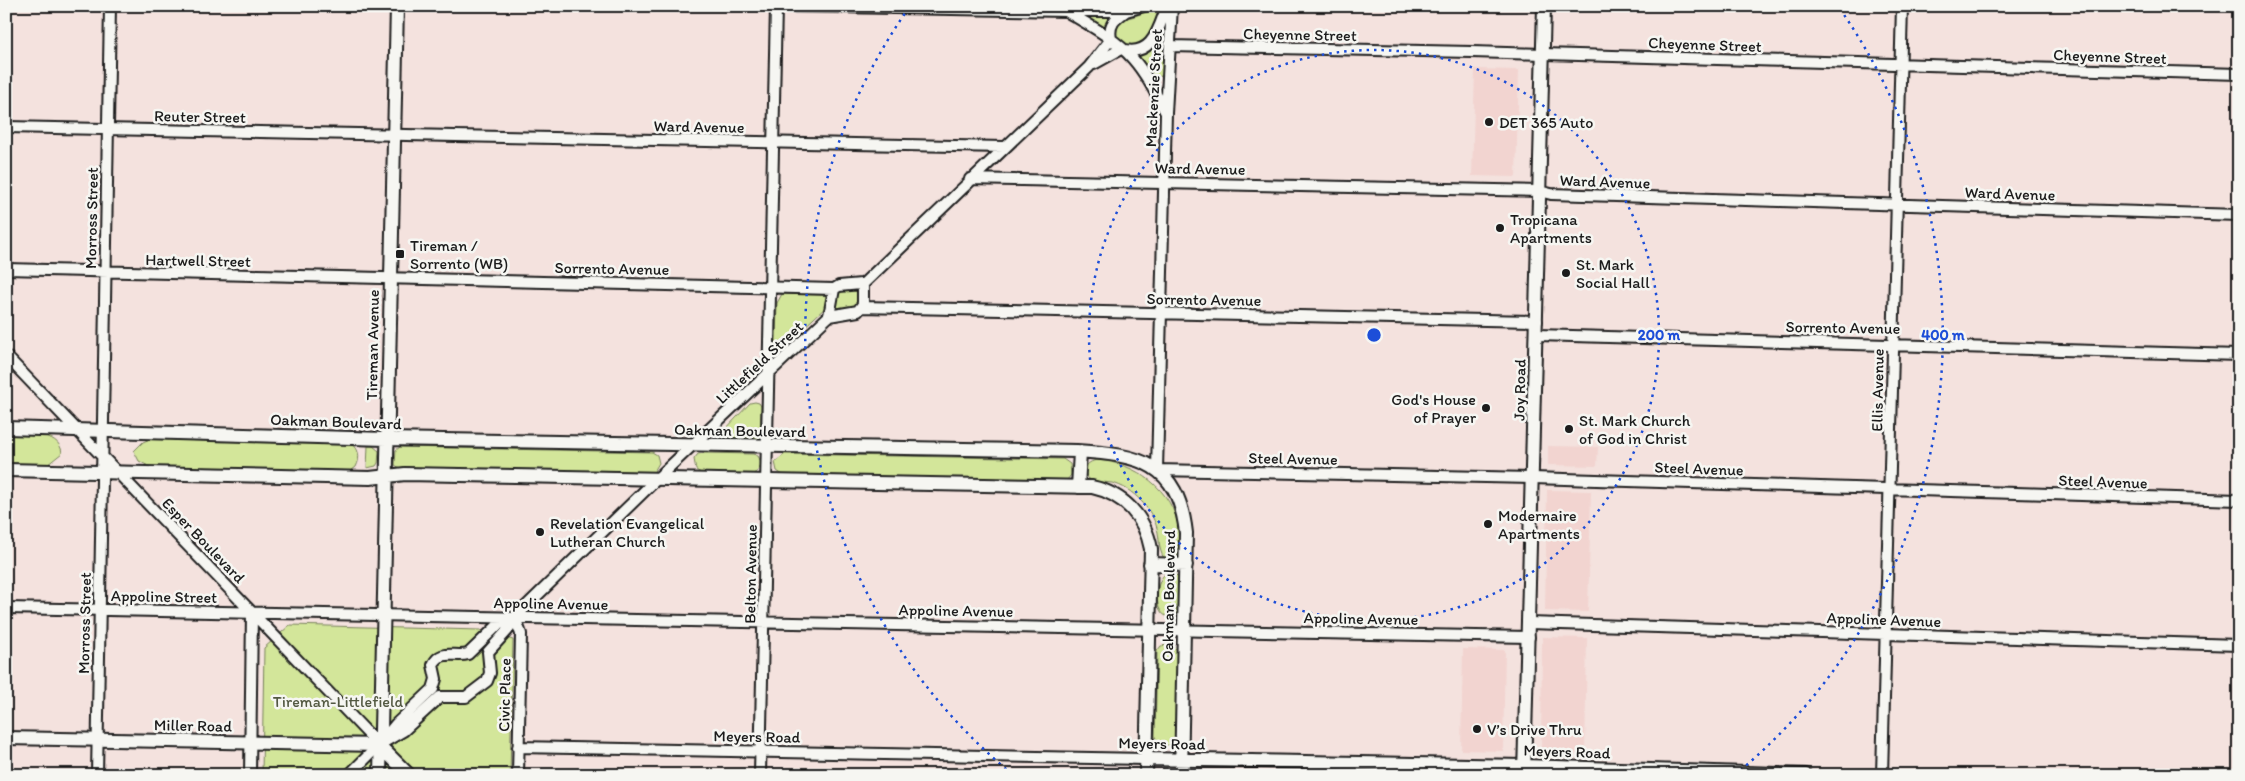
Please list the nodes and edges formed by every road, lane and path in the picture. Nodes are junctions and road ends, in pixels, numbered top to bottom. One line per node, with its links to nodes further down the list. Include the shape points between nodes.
1 (110, 6): 20 (street, Morross Street)
2 (397, 6): 21 (street, Tireman Avenue)
3 (777, 6): 9 (street); 22 (street)
4 (1144, 6): 10 (street)
5 (1167, 6): 13 (street, via 1149,44 1136,52)
6 (1172, 6): 12 (street, Mackenzie Street)
7 (1544, 6): 14 (street, Joy Road)
8 (1902, 6): 15 (street, Ellis Avenue)
9 (1066, 11): 10 (street); 11 (street)
10 (1126, 11): 11 (street, via 1113,20)
11 (1111, 39): 13 (street); 16 (street)
12 (1170, 46): 14 (street, Cheyenne Street); 18 (street, Mackenzie Street)
13 (1121, 49): 16 (street); 18 (street, via 1140,67)
14 (1542, 54): 15 (street, Cheyenne Street); 26 (street, Joy Road)
15 (1900, 64): 17 (street, Cheyenne Street); 27 (street, Ellis Avenue)
16 (1088, 67): 23 (street)
17 (2239, 74)
18 (1166, 114): 25 (street, Mackenzie Street)
19 (6, 127): 20 (street, Reuter Street)
20 (107, 130): 21 (street, Reuter Street); 30 (street, Morross Street)
21 (393, 134): 22 (street, Ward Avenue); 31 (street, Tireman Avenue)
22 (772, 142): 23 (street, Ward Avenue); 33 (street)
23 (1004, 147): 24 (street)
24 (970, 179): 25 (street, Ward Avenue); 32 (street)
25 (1164, 182): 26 (street, Ward Avenue); 36 (street, Mackenzie Street)
26 (1539, 191): 27 (street, Ward Avenue, via 1551,194); 38 (street, Joy Road)
27 (1897, 204): 28 (street, Ward Avenue); 40 (street, Ellis Avenue)
28 (2239, 215)
29 (6, 269): 30 (street, Hartwell Street)
30 (105, 272): 31 (street, Hartwell Street); 46 (street, Morross Street)
31 (390, 279): 33 (street, Sorrento Avenue); 47 (street, Tireman Avenue)
32 (862, 285): 34 (street, Sorrento Avenue); 35 (street)
33 (769, 287): 34 (street, Sorrento Avenue); 43 (street, Belton Avenue)
34 (834, 289): 37 (street)
35 (866, 308): 36 (street, Sorrento Avenue); 37 (street, Sorrento Avenue)
36 (1161, 313): 38 (street, Sorrento Avenue); 53 (street, Mackenzie Street)
37 (829, 316): 43 (street, Littlefield Street)
38 (1537, 321): 39 (street, Joy Road)
39 (1537, 335): 40 (street, Sorrento Avenue); 57 (street, Joy Road)
40 (1894, 343): 41 (street, Sorrento Avenue); 61 (street, Ellis Avenue)
41 (2239, 355)
42 (6, 356): 45 (street, Esper Boulevard)
43 (768, 374): 48 (street, Littlefield Street); 49 (street, Belton Avenue)
44 (6, 428): 45 (street, Oakman Boulevard)
45 (77, 429): 46 (street, Oakman Boulevard); 51 (street, Esper Boulevard)
46 (102, 430): 47 (street, Oakman Boulevard); 51 (street, Morross Street)
47 (386, 439): 48 (street, Oakman Boulevard); 56 (street, Tireman Avenue)
48 (693, 445): 49 (street, Oakman Boulevard); 58 (street, Littlefield Street)
49 (767, 446): 50 (street, Oakman Boulevard); 59 (street, Belton Avenue)
50 (1080, 452): 53 (street, Oakman Boulevard, via 1129,456); 60 (street)
51 (101, 455): 54 (street, Morross Street); 55 (street, Esper Boulevard)
52 (6, 470): 54 (street, Oakman Boulevard)
53 (1157, 470): 57 (street, Steel Avenue); 64 (street, Oakman Boulevard, via 1172,487 1182,506)
54 (101, 472): 55 (street, Oakman Boulevard); 66 (street, Morross Street)
55 (118, 472): 56 (street, Oakman Boulevard); 67 (street, Esper Boulevard)
56 (385, 476): 58 (street, Oakman Boulevard); 68 (street, Tireman Avenue)
57 (1533, 478): 61 (street, Steel Avenue); 71 (street, Joy Road)
58 (657, 479): 59 (street, Oakman Boulevard); 69 (street, Littlefield Street)
59 (767, 481): 60 (street, Oakman Boulevard); 70 (street, Belton Avenue)
60 (1078, 487): 63 (street, Oakman Boulevard, via 1108,491 1134,510 1148,536)
61 (1891, 490): 62 (street, Steel Avenue); 74 (street, Ellis Avenue)
62 (2239, 500)
63 (1150, 564): 64 (street); 72 (street, Oakman Boulevard)
64 (1186, 565): 73 (street, Oakman Boulevard)
65 (6, 608): 66 (street, Appoline Street)
66 (100, 610): 67 (street, Appoline Street); 78 (street, Morross Street)
67 (252, 612): 68 (street, Appoline Street); 79 (street); 80 (street, Esper Boulevard)
68 (382, 615): 69 (street, Appoline Avenue); 80 (street, Tireman Avenue)
69 (515, 617): 70 (street, Appoline Avenue); 80 (street, Littlefield Street, via 498,625 468,654 448,653 438,658 433,665 436,679 433,689); 80 (street, Littlefield Street, via 488,652 490,673 487,681 466,697 440,697 403,731); 81 (street, Civic Place, via 521,634)
70 (764, 622): 72 (street, Appoline Avenue); 82 (street, Belton Avenue)
71 (1529, 623): 74 (street, Appoline Avenue); 75 (street, Joy Road)
72 (1149, 629): 73 (street, Appoline Avenue); 83 (street, Oakman Boulevard)
73 (1184, 630): 75 (street, Appoline Avenue); 84 (street, Oakman Boulevard)
74 (1886, 634): 76 (street, Appoline Avenue); 96 (street, Ellis Avenue)
75 (1529, 637): 85 (street, Joy Road)
76 (2239, 645)
77 (6, 738): 78 (street, Miller Road)
78 (98, 740): 79 (street, Miller Road); 86 (street, Morross Street)
79 (250, 742): 80 (street, Miller Road); 87 (street)
80 (379, 745): 88 (street); 89 (street, Tireman Avenue); 90 (street)
81 (518, 747): 82 (street, Meyers Road); 91 (street, Civic Place)
82 (761, 752): 83 (street, Meyers Road); 92 (street, Belton Avenue)
83 (1146, 759): 84 (street, Meyers Road); 93 (street, Oakman Boulevard)
84 (1181, 760): 85 (street, Meyers Road); 94 (street, Oakman Boulevard)
85 (1524, 770): 95 (street, Meyers Road)
86 (97, 775)
87 (250, 775)
88 (349, 775)
89 (380, 775)
90 (409, 775)
91 (518, 775)
92 (760, 775)
93 (1146, 775)
94 (1180, 775)
95 (1806, 775)
96 (1882, 775)

